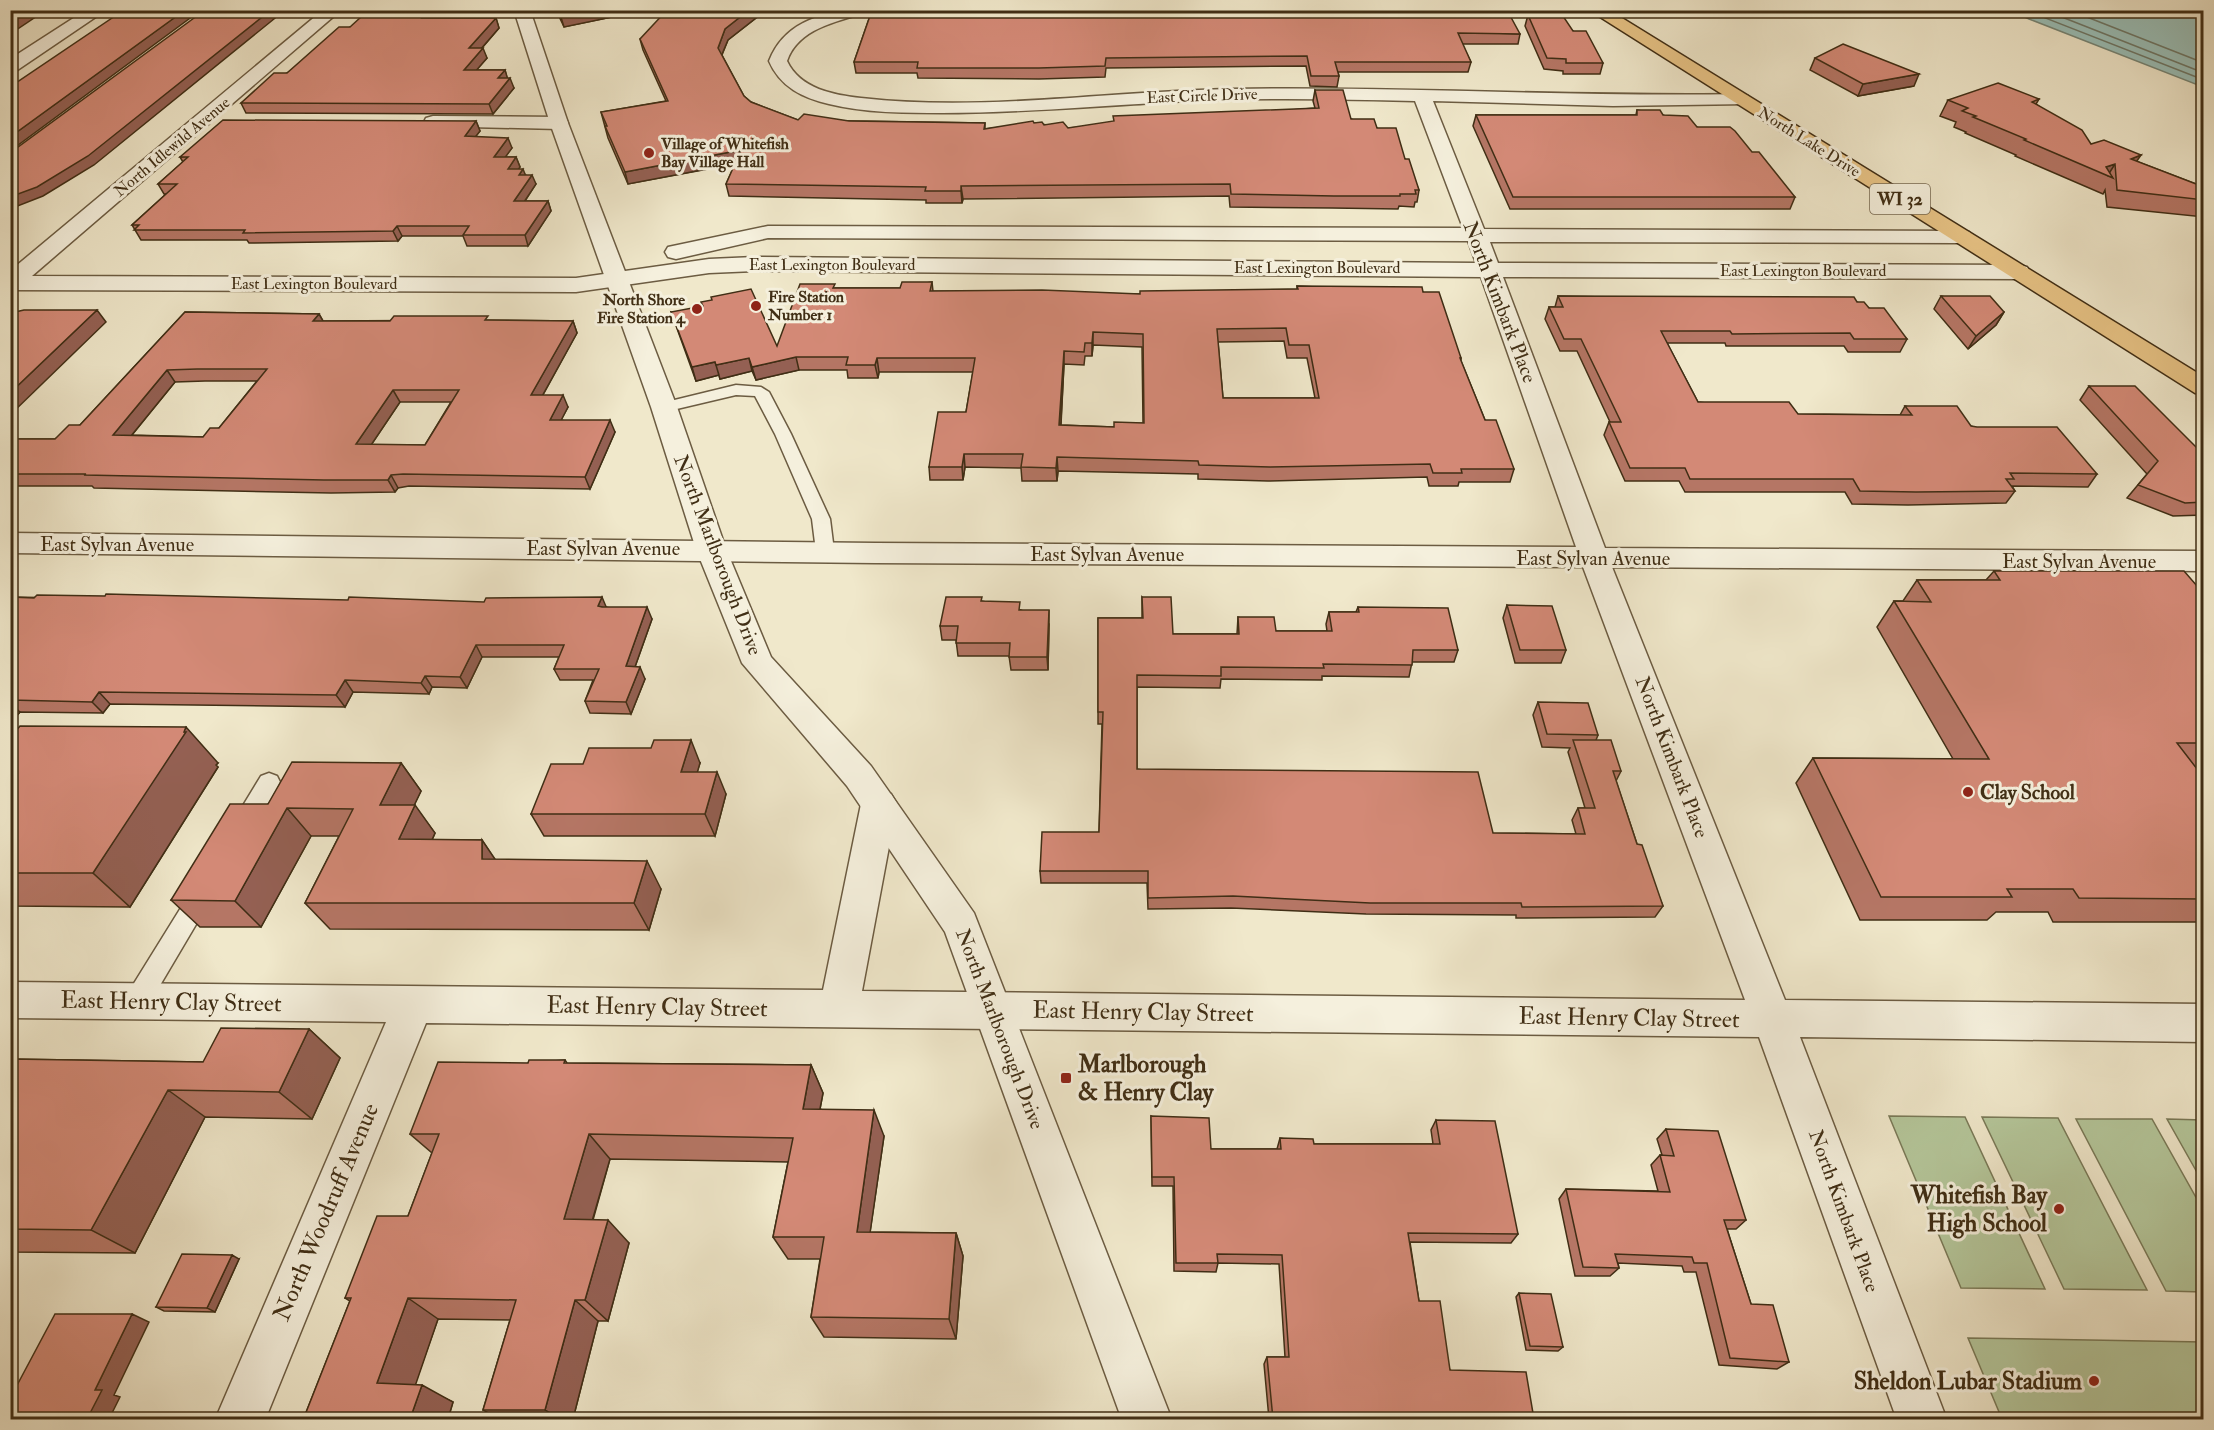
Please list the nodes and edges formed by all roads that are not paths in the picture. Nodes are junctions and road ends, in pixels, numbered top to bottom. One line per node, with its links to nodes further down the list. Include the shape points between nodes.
1 (98, 10): 6 (street)
2 (333, 10): 9 (street, North Idlewild Avenue)
3 (522, 10): 12 (street, North Marlborough Drive)
4 (859, 10): 7 (street, East Circle Drive, via 807,28 785,45 778,61 785,75 807,91 830,98 924,106 1024,106 1215,94)
5 (1597, 10): 8 (main road, North Lake Drive / WI 32)
6 (10, 67)
7 (1421, 94): 8 (street, East Circle Drive, via 1616,102); 13 (street, North Kimbark Place)
8 (1741, 100): 14 (main road, North Lake Drive / WI 32)
9 (204, 121): 10 (street); 18 (street, North Idlewild Avenue)
10 (235, 121)
11 (409, 122): 12 (street)
12 (559, 123): 17 (street, North Marlborough Drive)
13 (1475, 234): 14 (street, East Lexington Boulevard); 15 (street, North Kimbark Place); 17 (street, East Lexington Boulevard, via 768,232 649,258)
14 (1961, 237): 16 (main road, North Lake Drive / WI 32)
15 (1489, 268): 16 (street, East Lexington Boulevard); 17 (street, East Lexington Boulevard, via 755,264); 24 (street, North Kimbark Place)
16 (2019, 272): 19 (main road, North Lake Drive / WI 32)
17 (617, 278): 18 (street, East Lexington Boulevard, via 576,285); 20 (street, North Marlborough Drive)
18 (10, 283)
19 (2204, 388)
20 (664, 407): 22 (street, North Marlborough Drive); 23 (lane, via 736,390 761,392 821,519)
21 (10, 543): 22 (street, East Sylvan Avenue)
22 (711, 549): 23 (street, East Sylvan Avenue); 27 (street, North Marlborough Drive, via 758,663 859,776)
23 (825, 551): 24 (street, East Sylvan Avenue)
24 (1594, 558): 25 (street, East Sylvan Avenue); 35 (street, North Kimbark Place)
25 (2204, 561)
26 (269, 782): 28 (lane)
27 (879, 804): 33 (street); 34 (street, North Marlborough Drive, via 961,925)
28 (232, 843)
29 (214, 874): 31 (lane)
30 (10, 1000): 31 (street, East Henry Clay Street)
31 (137, 1001): 32 (street, East Henry Clay Street)
32 (413, 1005): 33 (street, East Henry Clay Street); 37 (street, North Woodruff Avenue)
33 (839, 1009): 34 (street, East Henry Clay Street)
34 (994, 1011): 35 (street, East Henry Clay Street); 38 (street, North Marlborough Drive)
35 (1773, 1019): 36 (street, East Henry Clay Street); 39 (street, North Kimbark Place)
36 (2204, 1023)
37 (240, 1419)
38 (1147, 1419)
39 (1922, 1419)

